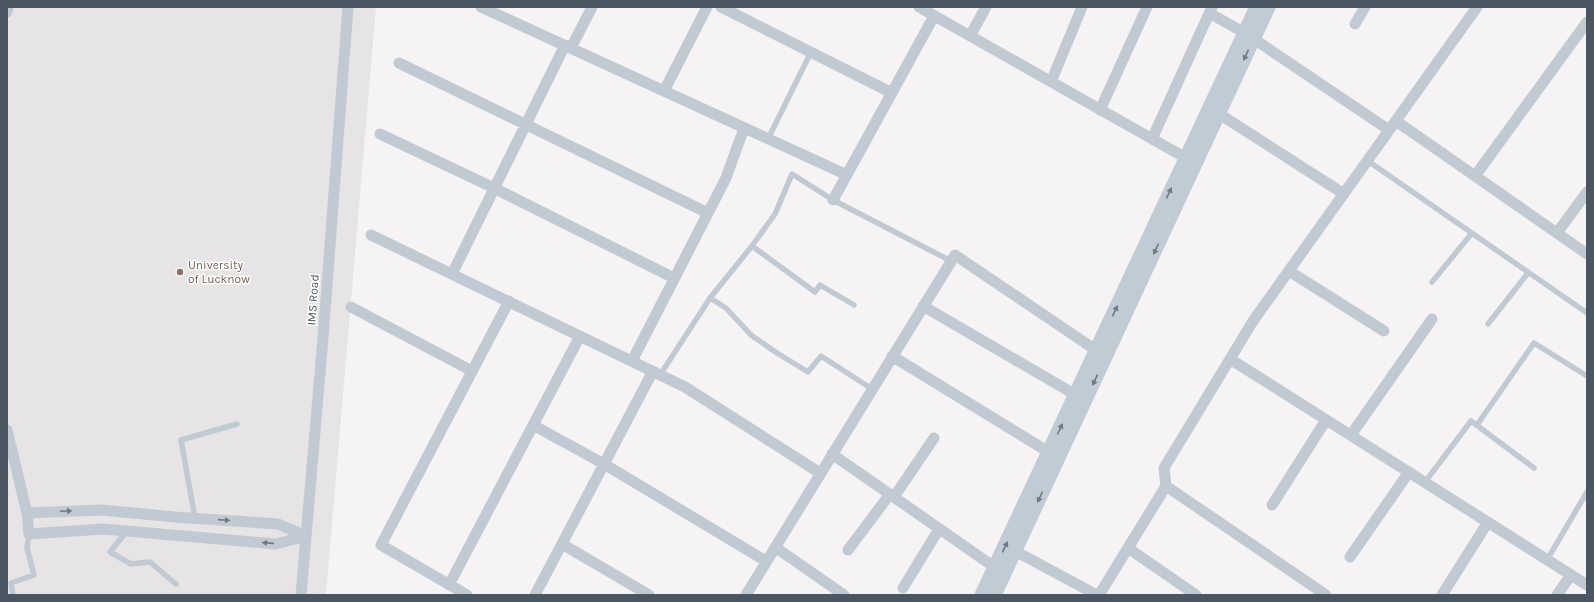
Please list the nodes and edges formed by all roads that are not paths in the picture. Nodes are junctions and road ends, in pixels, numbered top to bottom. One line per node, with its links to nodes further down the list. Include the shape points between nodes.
1 (8, 7): 16 (street)
2 (348, 7): 100 (street, IMS Road)
3 (592, 7): 22 (street)
4 (707, 7): 26 (street)
5 (721, 7): 23 (street)
6 (919, 7): 17 (street)
7 (986, 7): 20 (street)
8 (1082, 7): 25 (street)
9 (1147, 7): 28 (street)
10 (1257, 7): 21 (street)
11 (1268, 7): 21 (street)
12 (1365, 7): 19 (street)
13 (1477, 7): 30 (street)
14 (488, 8): 22 (street)
15 (1211, 10): 21 (street); 36 (street)
16 (7, 12)
17 (934, 16): 20 (street); 27 (street)
18 (1587, 22): 40 (street)
19 (1355, 24)
20 (970, 36): 25 (street)
21 (1249, 36): 29 (street); 33 (street)
22 (568, 47): 26 (street); 31 (street)
23 (811, 52): 27 (street); 35 (lane)
24 (399, 63): 31 (street)
25 (1051, 82): 28 (street)
26 (664, 91): 32 (street)
27 (892, 93): 39 (street)
28 (1100, 110): 36 (street)
29 (1214, 110): 37 (street); 43 (street)
30 (1396, 121): 33 (street); 40 (street)
31 (526, 124): 41 (street); 45 (street)
32 (744, 128): 35 (street); 45 (street, via 726,178)
33 (1389, 130): 38 (street)
34 (380, 134): 41 (street)
35 (768, 139): 39 (street)
36 (1152, 139): 37 (street)
37 (1190, 161): 67 (street)
38 (1368, 161): 43 (street); 46 (lane)
39 (847, 175): 44 (street)
40 (1475, 176): 47 (street)
41 (494, 188): 54 (street); 55 (street)
42 (1587, 192): 47 (street)
43 (1344, 194): 52 (street)
44 (833, 200): 49 (lane, via 792,174 775,214); 51 (lane)
45 (708, 213): 55 (street)
46 (1472, 233): 53 (lane); 56 (lane)
47 (1557, 233): 50 (street)
48 (372, 235): 54 (street)
49 (752, 246): 57 (lane); 59 (lane, via 815,292 820,285)
50 (1587, 254)
51 (951, 261): 60 (street); 67 (street, via 955,255)
52 (1289, 271): 65 (street); 69 (street, via 1253,321)
53 (1528, 273): 62 (lane); 64 (lane)
54 (452, 274): 58 (street)
55 (674, 278): 70 (street)
56 (1432, 282)
57 (710, 298): 72 (lane); 74 (lane, via 726,308 751,335 808,372 821,356)
58 (509, 301): 66 (street); 71 (street)
59 (854, 305)
60 (923, 306): 68 (street); 75 (street)
61 (351, 307): 71 (street)
62 (1587, 314)
63 (1432, 319): 81 (street)
64 (1488, 324)
65 (1384, 331)
66 (580, 336): 70 (street); 78 (street)
67 (1101, 354): 75 (street)
68 (892, 356): 74 (street); 84 (street)
69 (1230, 359): 76 (street); 90 (street, via 1164,468)
70 (632, 361): 72 (street)
71 (472, 371): 114 (street, via 381,545)
72 (657, 373): 85 (street); 88 (street, via 685,386)
73 (1587, 376): 79 (lane, via 1534,343)
74 (872, 389): 83 (street)
75 (1080, 398): 84 (street)
76 (1326, 420): 81 (street); 93 (street)
77 (237, 424): 95 (lane, via 181,440)
78 (533, 425): 85 (street); 114 (street)
79 (1477, 425): 86 (lane); 89 (lane, via 1471,421)
80 (7, 430): 94 (street)
81 (1350, 435): 87 (street)
82 (934, 438): 92 (street)
83 (832, 454): 88 (street); 92 (street)
84 (1054, 455): 105 (street, one-way to 105); 109 (street, one-way to 84)
85 (604, 464): 101 (street); 108 (street)
86 (1534, 468)
87 (1409, 472): 89 (street); 106 (street)
88 (820, 473): 102 (street)
89 (1425, 482): 96 (street)
90 (1166, 486): 103 (street); 125 (street)
91 (1587, 492): 107 (lane)
92 (892, 496): 97 (street); 104 (street)
93 (1272, 505)
94 (27, 513): 95 (street, one-way to 95, via 101,510); 99 (street)
95 (195, 518): 100 (street, one-way to 100, via 278,524)
96 (1488, 522): 107 (street); 126 (street)
97 (939, 529): 109 (street); 113 (street)
98 (128, 531): 99 (street, via 103,529); 100 (street, one-way to 98, via 276,544); 111 (lane, via 110,552 131,564 150,562)
99 (29, 534): 115 (lane, via 28,552 34,575 11,583)
100 (306, 536): 116 (street, IMS Road)
101 (562, 544): 117 (street); 118 (street)
102 (775, 547): 108 (street); 120 (street)
103 (1128, 548): 123 (street); 124 (street)
104 (848, 550)
105 (1015, 551): 109 (street); 123 (street)
106 (1350, 557)
107 (1547, 560): 110 (street)
108 (766, 561): 119 (street)
109 (1000, 571): 121 (street); 122 (street)
110 (1571, 575): 112 (street); 127 (street)
111 (176, 584)
112 (1587, 585)
113 (903, 588)
114 (458, 591)
115 (13, 595)
116 (301, 595)
117 (535, 595)
118 (650, 595)
119 (746, 595)
120 (844, 595)
121 (982, 595)
122 (994, 595)
123 (1098, 595)
124 (1196, 595)
125 (1326, 595)
126 (1442, 595)
127 (1557, 595)

